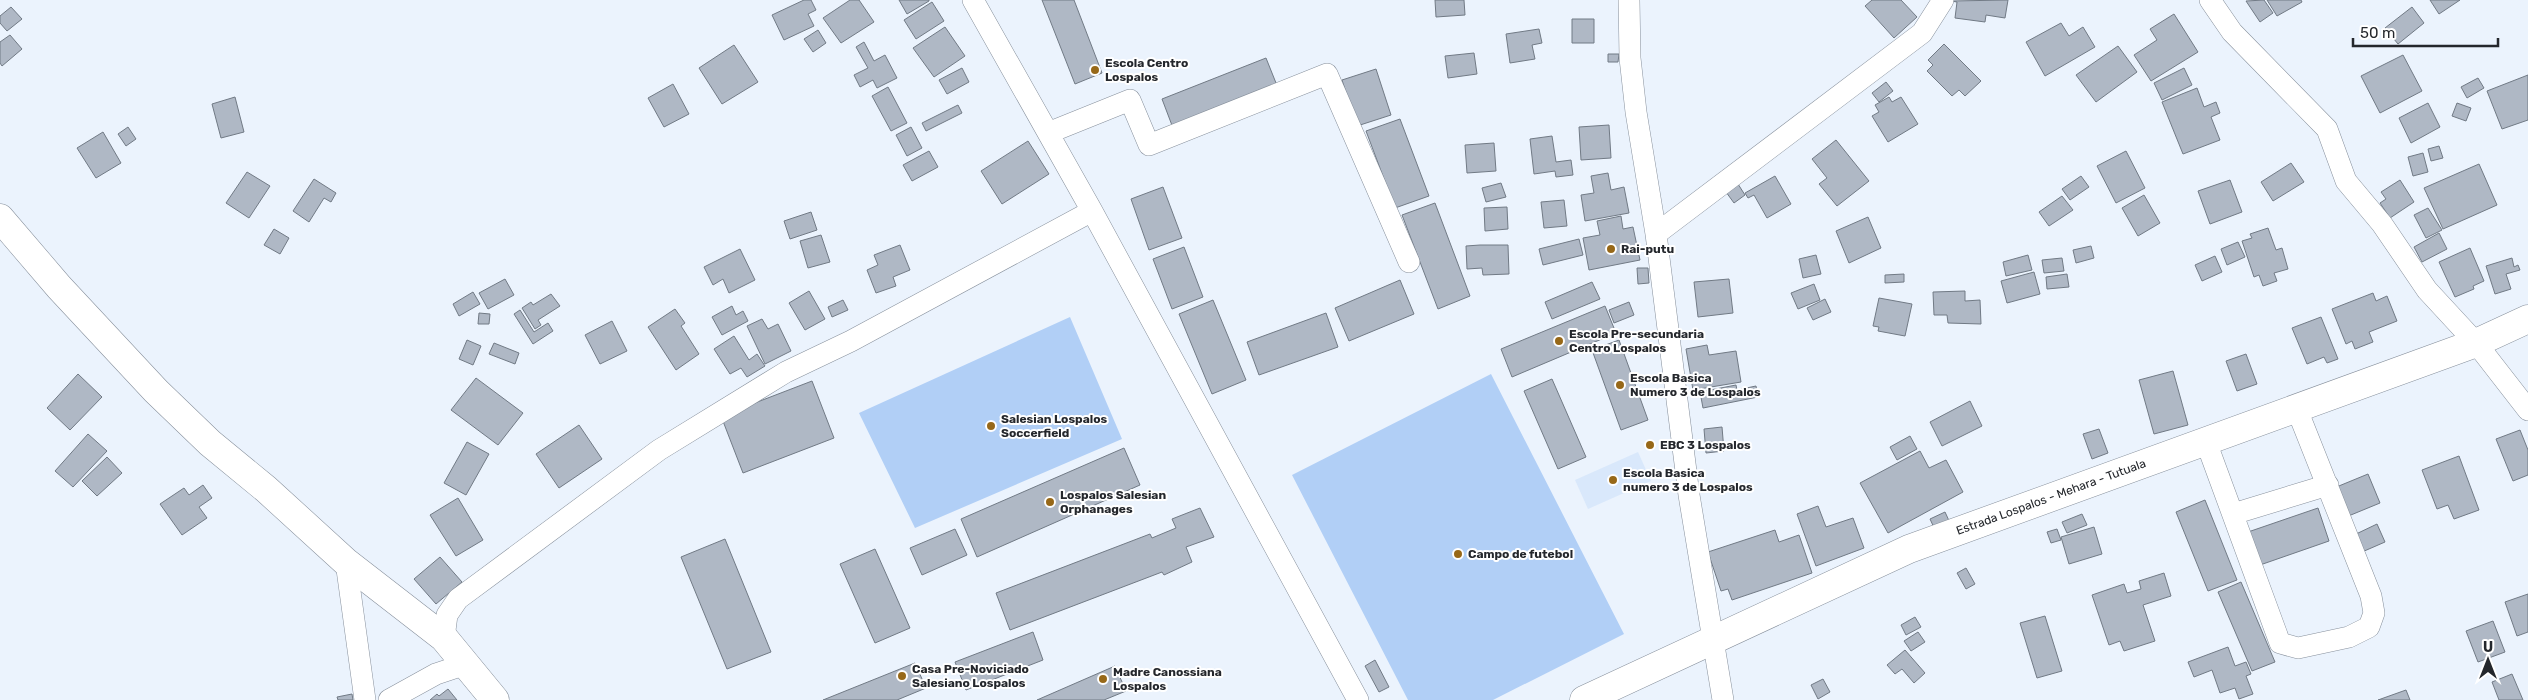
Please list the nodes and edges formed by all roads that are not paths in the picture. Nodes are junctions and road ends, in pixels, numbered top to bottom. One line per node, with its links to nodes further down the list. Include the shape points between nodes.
1 (973, 0): 5 (street)
2 (1629, 0): 8 (street, via 1630,58 1636,112)
3 (1943, 0): 8 (street, via 1922,33)
4 (2210, 0): 11 (street, via 2232,32 2327,129 2346,181 2382,224 2427,290)
5 (1048, 133): 6 (street); 9 (street, via 1130,100 1149,145 1327,74)
6 (1092, 211): 18 (street, via 851,341 786,372 659,450 458,600 447,614); 24 (street)
7 (0, 218): 17 (main road, via 156,391 210,443)
8 (1656, 234): 19 (street, via 1689,495)
9 (1409, 262)
10 (2528, 319): 11 (main road, Estrada Lospalos - Mehara - Tutuala)
11 (2476, 342): 12 (main road, Estrada Lospalos - Mehara - Tutuala); 13 (street)
12 (2296, 407): 14 (main road, Estrada Lospalos - Mehara - Tutuala); 15 (street)
13 (2528, 410)
14 (2206, 439): 16 (street); 19 (main road, Estrada Lospalos - Mehara - Tutuala, via 1909,549)
15 (2328, 485): 16 (street); 16 (street, via 2371,596 2374,613 2369,627 2349,637 2298,648 2280,643)
16 (2233, 514)
17 (346, 562): 18 (main road); 21 (street)
18 (444, 638): 20 (main road)
19 (1714, 638): 25 (main road, Estrada Lospalos - Mehara - Tutuala); 26 (street)
20 (466, 664): 22 (street, via 436,674); 23 (main road)
21 (366, 700)
22 (389, 700)
23 (494, 700)
24 (1358, 700)
25 (1584, 700)
26 (1723, 700)

